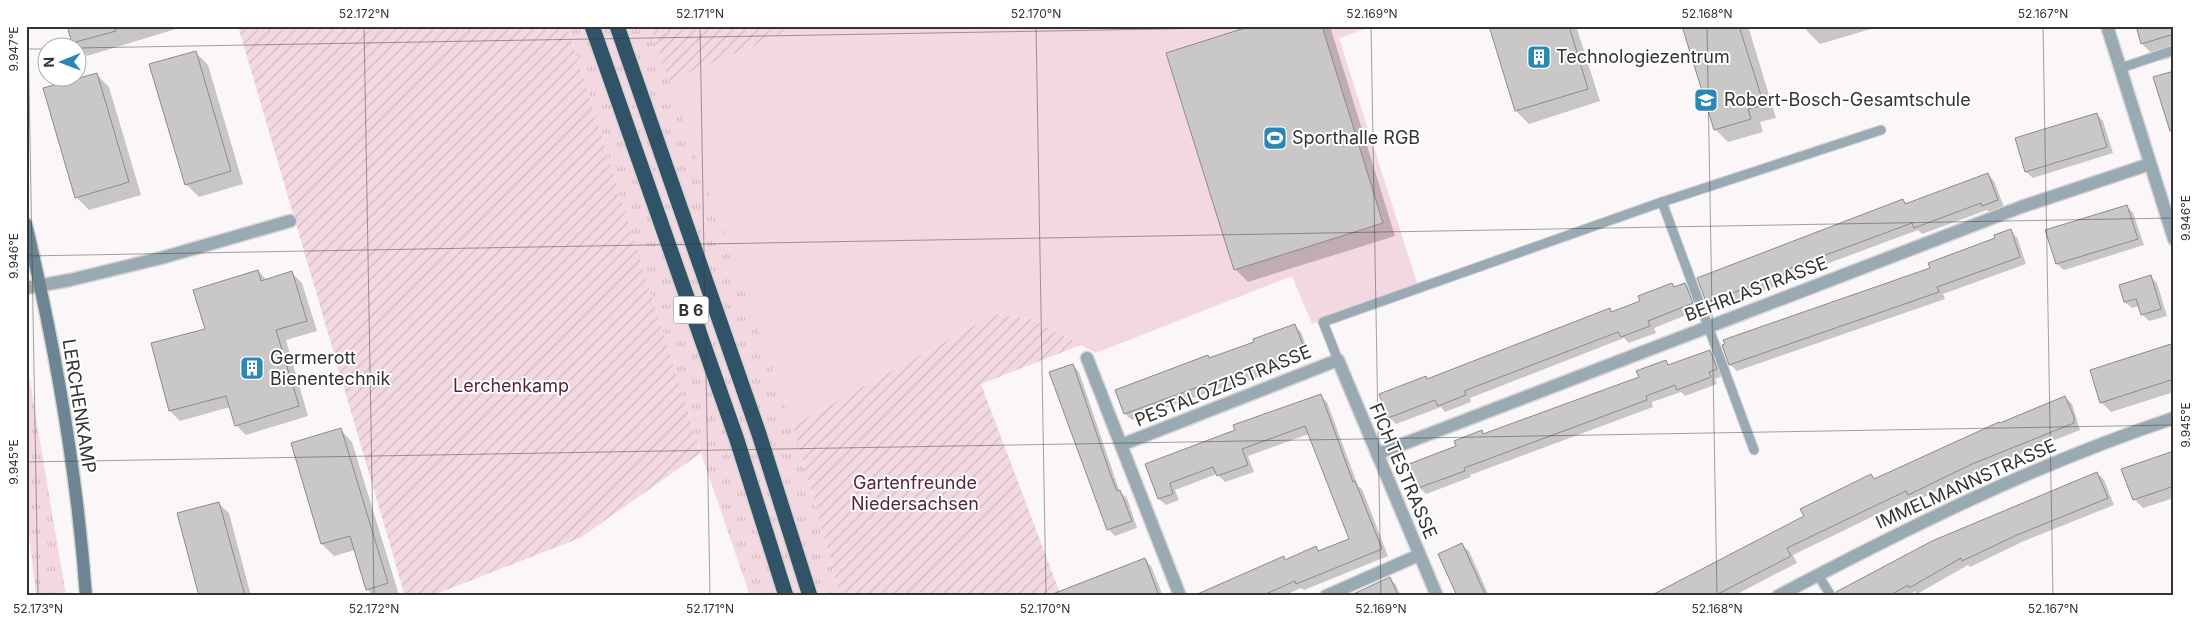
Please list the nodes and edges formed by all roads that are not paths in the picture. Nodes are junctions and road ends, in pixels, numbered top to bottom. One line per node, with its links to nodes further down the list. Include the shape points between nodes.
1 (592, 26): 24 (highway, B 6, via 737,440)
2 (617, 26): 25 (highway, B 6, via 759,434)
3 (2107, 26): 5 (street)
4 (2174, 50): 5 (lane)
5 (2121, 68): 7 (street)
6 (1881, 130): 8 (lane)
7 (2150, 164): 11 (street); 14 (street, BEHRLASTRASSE, via 2021,207)
8 (1662, 202): 14 (lane); 16 (lane, via 1323,322)
9 (290, 221): 12 (street, via 161,258)
10 (26, 224): 12 (street, LERCHENKAMP)
11 (2174, 239)
12 (41, 286): 13 (street); 23 (street, LERCHENKAMP, via 72,465)
13 (26, 288)
14 (1709, 325): 19 (lane); 20 (street, BEHRLASTRASSE)
15 (1087, 358): 18 (street, PESTALOZZISTRASSE)
16 (1338, 360): 18 (street, PESTALOZZISTRASSE); 20 (street, FICHTESTRASSE)
17 (2174, 418): 22 (street, IMMELMANNSTRASSE, via 1996,486)
18 (1121, 445): 26 (street, PESTALOZZISTRASSE)
19 (1754, 450)
20 (1377, 454): 21 (street, FICHTESTRASSE)
21 (1419, 555): 27 (street); 28 (street, FICHTESTRASSE)
22 (1818, 575): 29 (street, IMMELMANNSTRASSE); 30 (lane)
23 (86, 596)
24 (786, 596)
25 (810, 596)
26 (1180, 596)
27 (1326, 596)
28 (1437, 596)
29 (1778, 596)
30 (1831, 596)

